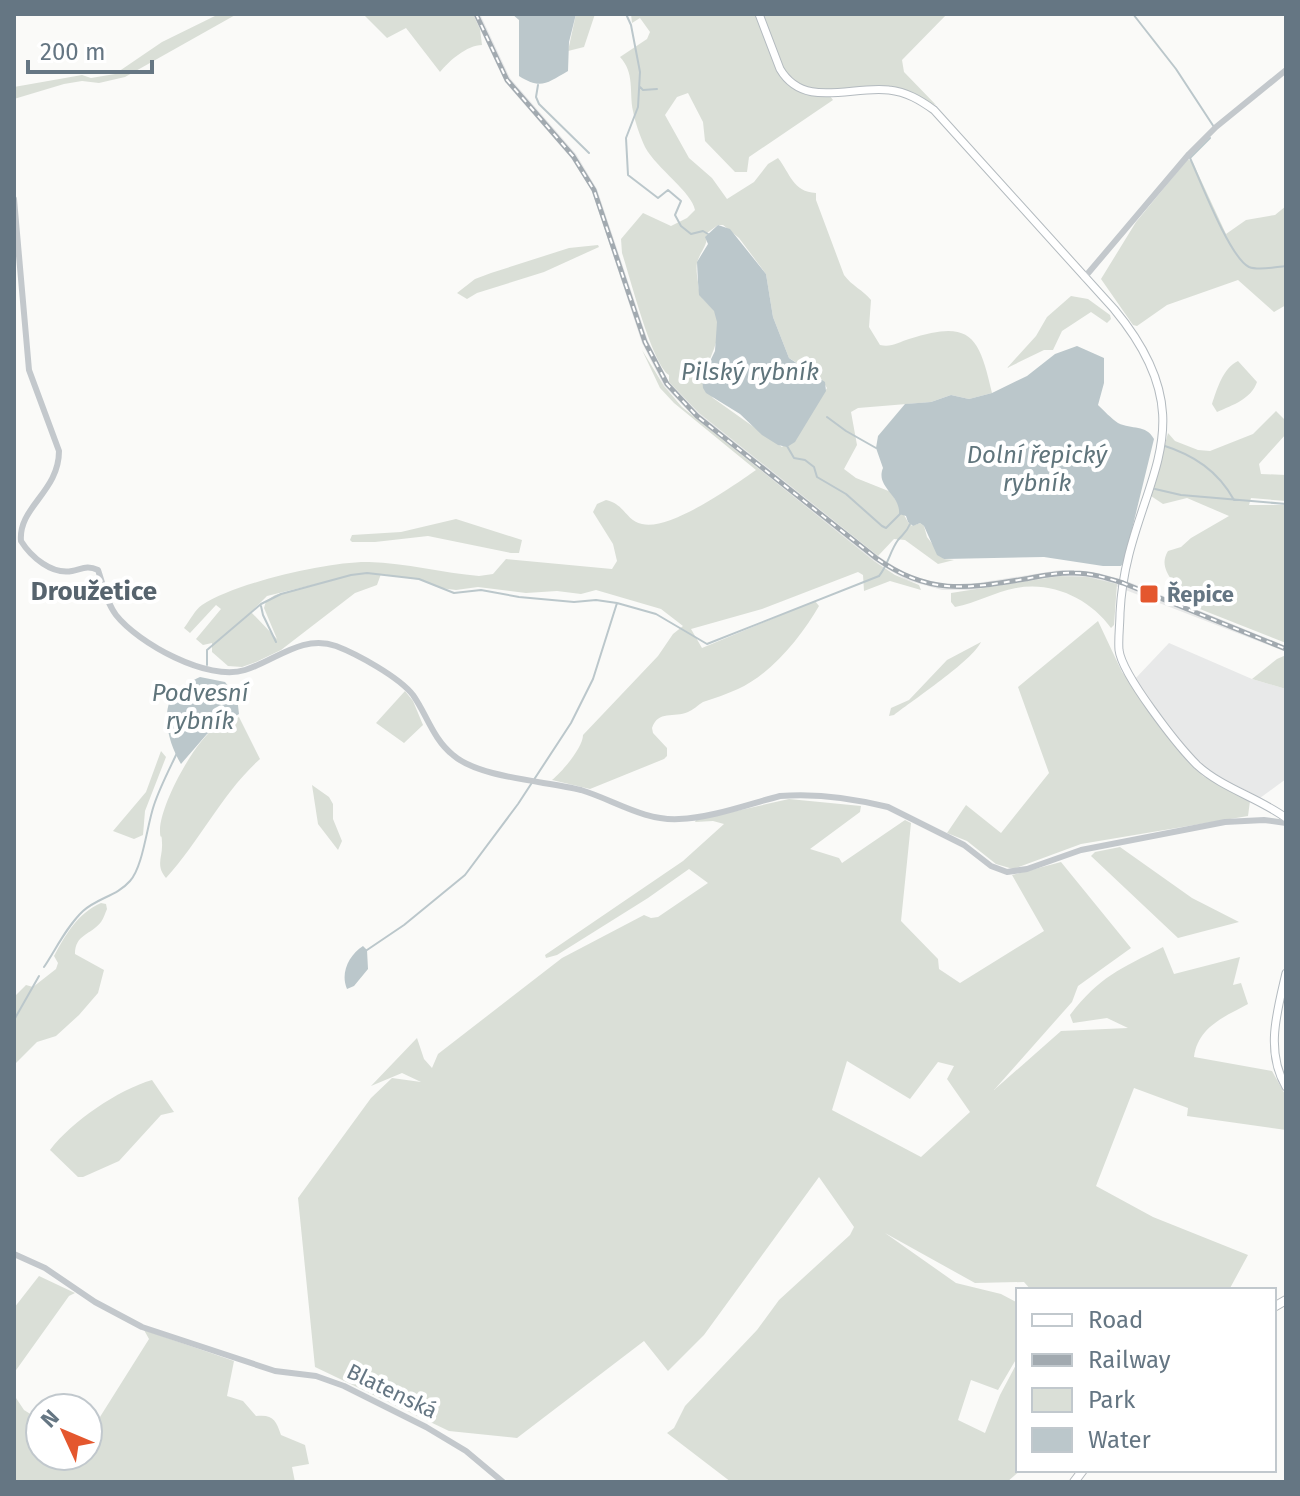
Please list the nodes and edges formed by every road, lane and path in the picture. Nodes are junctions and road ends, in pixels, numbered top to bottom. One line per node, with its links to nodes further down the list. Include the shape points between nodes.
1 (759, 14): 4 (main road, via 780,69 798,89 886,89 911,95 934,110)
2 (1286, 70): 4 (street, via 1189,154)
3 (14, 199): 5 (street, via 29,370 59,451 55,478 21,527 21,541 36,558 59,571 98,570 116,616 146,641 192,665 231,673 309,643 332,645 402,684 443,746 479,769 579,790 658,818 681,819 797,795 875,804 964,845 1007,872 1081,850 1225,822)
4 (1084, 278): 5 (main road, via 1137,339 1163,404 1165,432 1121,592 1119,650 1128,674 1200,768)
5 (1285, 819)
6 (1286, 973): 7 (main road, via 1273,1048)
7 (1286, 1087)
8 (14, 1254): 9 (street, Blatenská, via 142,1327 251,1364 344,1386 466,1451)
9 (503, 1482)

